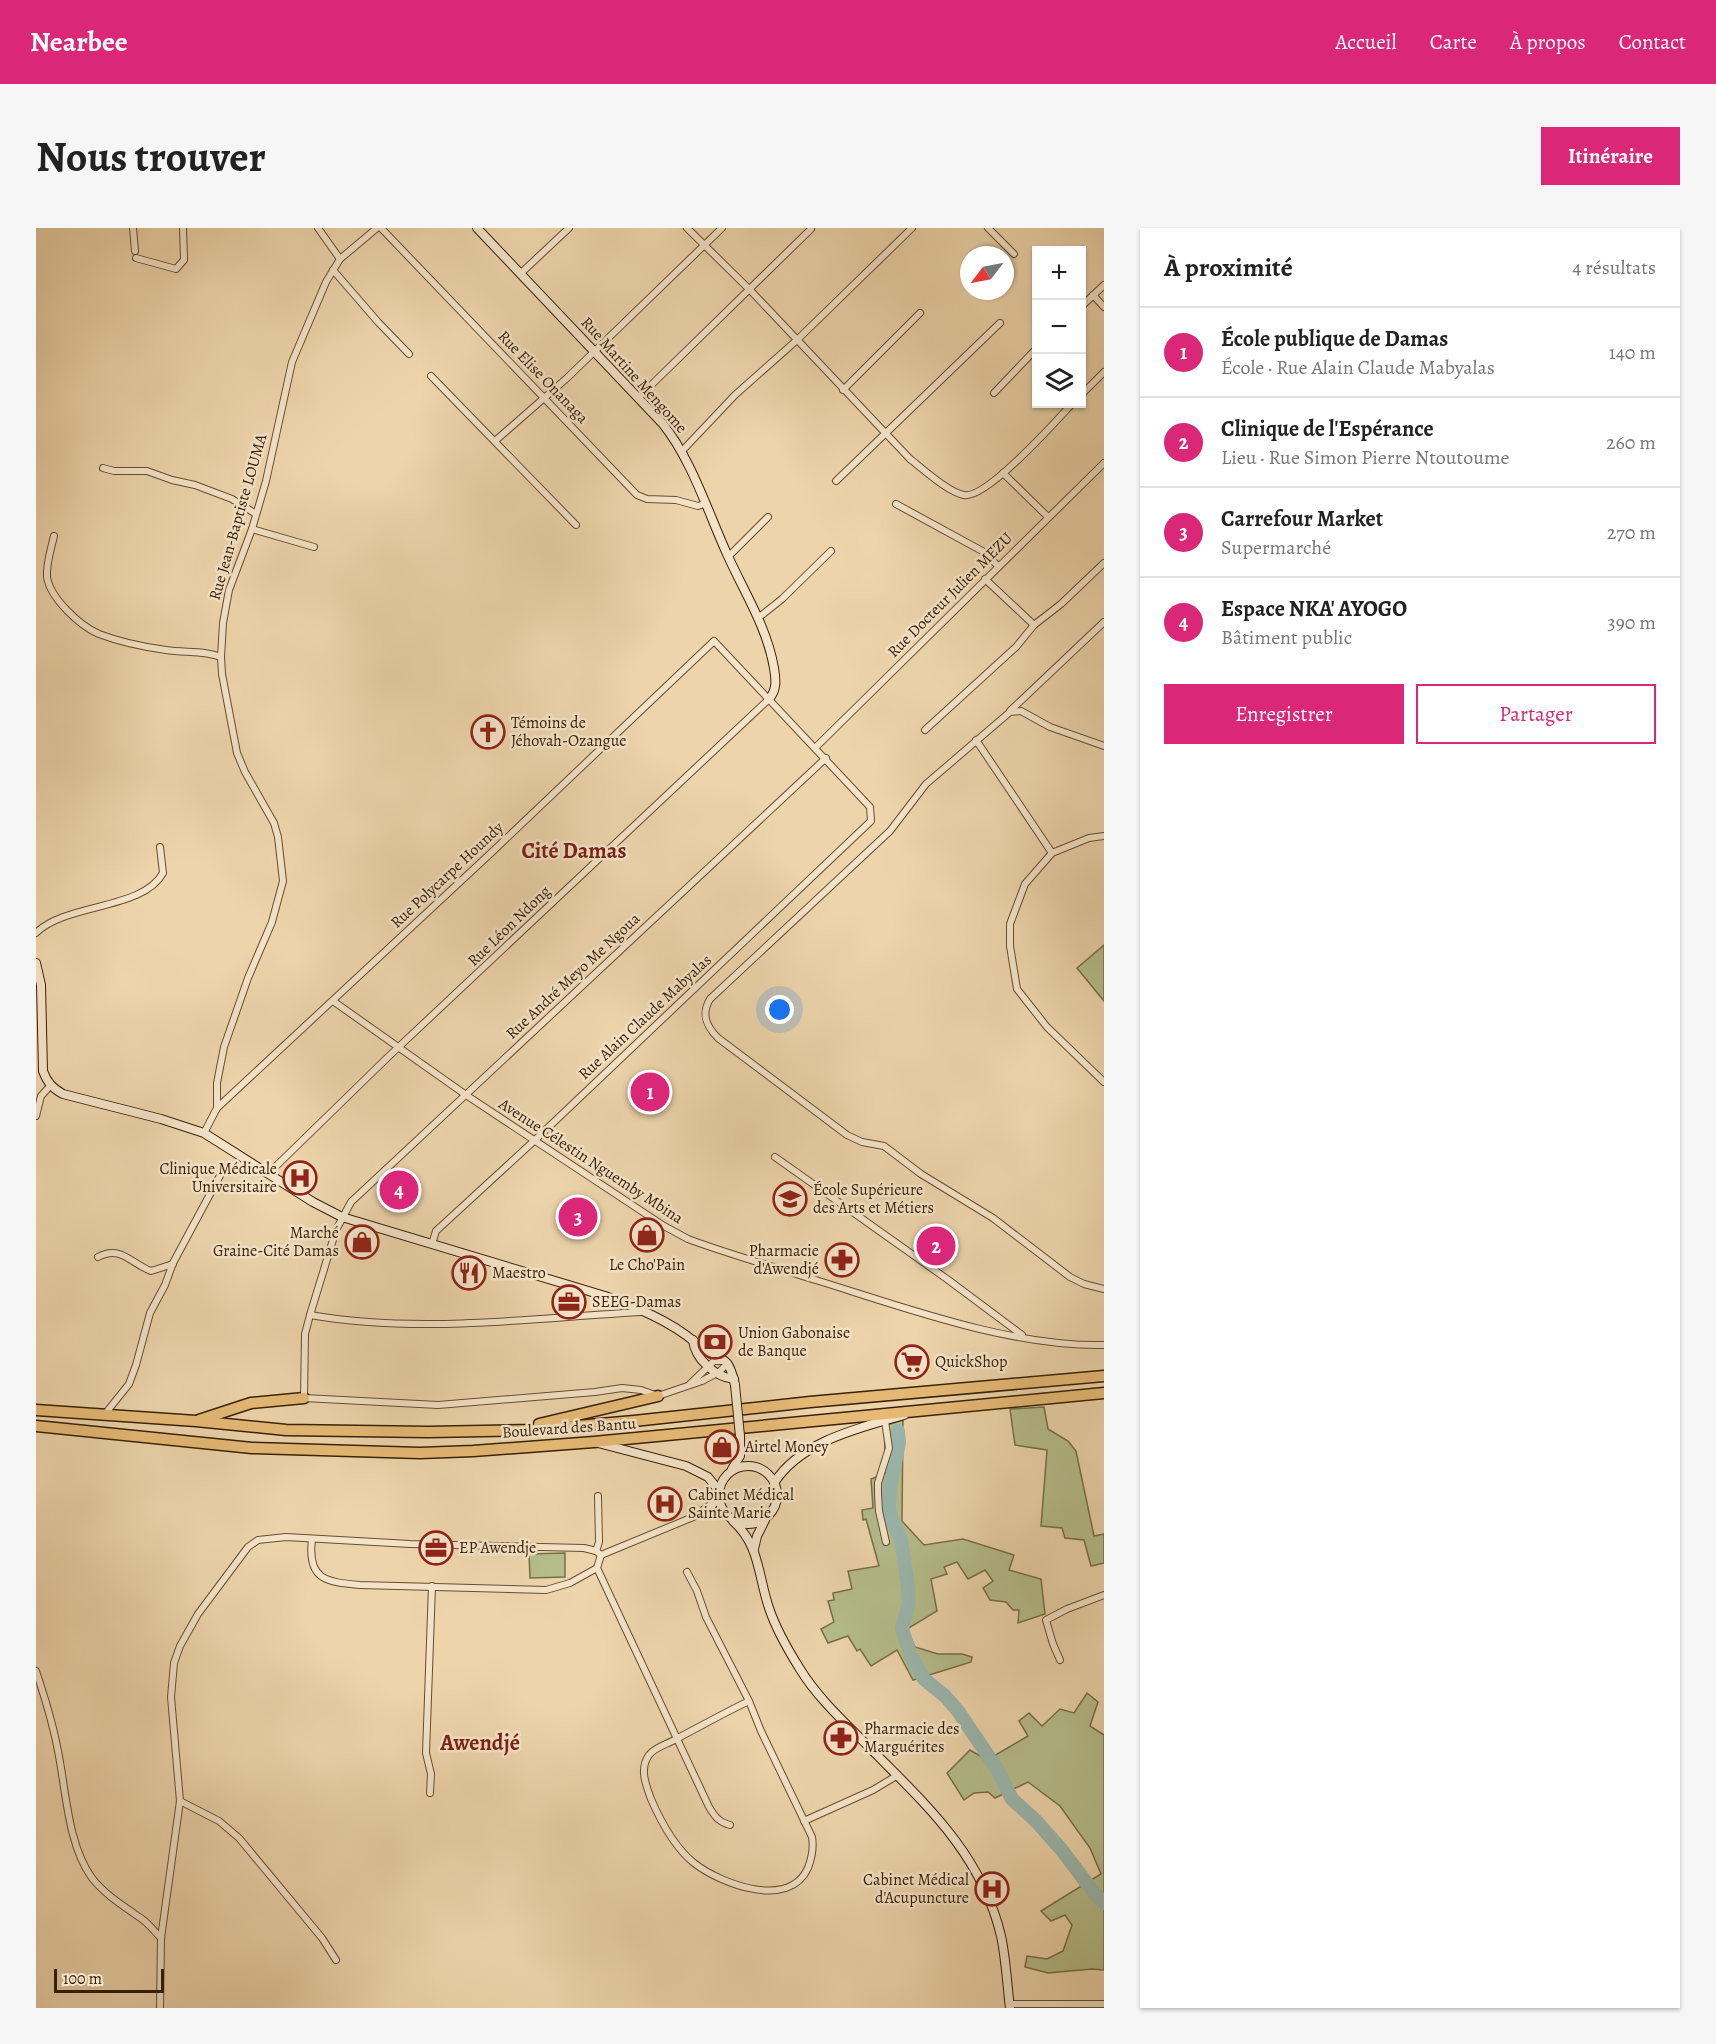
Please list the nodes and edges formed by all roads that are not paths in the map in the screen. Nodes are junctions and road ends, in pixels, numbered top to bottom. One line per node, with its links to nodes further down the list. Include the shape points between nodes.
1 (133, 228): 2 (street, via 136,255 176,269 184,260)
2 (183, 228)
3 (318, 228): 14 (street)
4 (379, 228): 14 (street, Rue Jean-Baptiste LOUMA); 33 (street, Rue Elise Onanaga)
5 (477, 228): 16 (main road, Rue Martine Mengome)
6 (569, 228): 16 (street)
7 (687, 228): 12 (street)
8 (722, 228): 12 (street)
9 (912, 228): 24 (street)
10 (988, 228): 13 (street)
11 (811, 229): 18 (street)
12 (704, 245): 18 (street); 25 (street)
13 (1006, 246)
14 (340, 259): 15 (street, Rue Jean-Baptiste LOUMA)
15 (333, 270): 27 (street); 45 (street, Rue Jean-Baptiste LOUMA, via 292,362)
16 (520, 274): 25 (main road, Rue Martine Mengome)
17 (1104, 285): 19 (street)
18 (750, 290): 24 (street); 34 (street)
19 (1094, 295): 20 (street); 21 (street)
20 (1086, 302)
21 (1104, 307)
22 (920, 313): 30 (street)
23 (1000, 323): 36 (street)
24 (796, 340): 30 (street); 38 (street, via 735,395)
25 (593, 352): 33 (street); 34 (main road, Rue Martine Mengome)
26 (1032, 353): 32 (street)
27 (410, 354)
28 (1104, 372): 31 (street)
29 (431, 376): 37 (street)
30 (843, 390): 36 (street)
31 (1086, 390)
32 (994, 393)
33 (545, 398): 37 (street); 43 (street, Rue Elise Onanaga, via 637,495)
34 (638, 398): 38 (main road, Rue Martine Mengome)
35 (1068, 408): 41 (street)
36 (887, 434): 41 (street, via 910,459 962,495 974,495); 42 (street)
37 (495, 441): 48 (street)
38 (682, 451): 43 (main road, Rue Martine Mengome)
39 (1104, 463): 47 (street, Rue Docteur Julien MEZU)
40 (103, 468): 45 (street, via 147,471 195,485 232,499)
41 (1003, 473): 47 (street)
42 (836, 480)
43 (704, 504): 53 (main road, Rue Martine Mengome)
44 (896, 504): 55 (street, via 984,552)
45 (256, 514): 49 (street, Rue Jean-Baptiste LOUMA)
46 (768, 517): 53 (street)
47 (1048, 517): 55 (street, Rue Docteur Julien MEZU)
48 (576, 525)
49 (252, 529): 51 (street); 60 (street, Rue Jean-Baptiste LOUMA, via 229,590)
50 (54, 536): 60 (street, via 47,579 58,601 83,623 97,633 123,641)
51 (314, 547)
52 (831, 550): 57 (street)
53 (728, 557): 57 (main road, Rue Martine Mengome)
54 (1104, 562): 59 (street)
55 (998, 566): 56 (street, Rue Docteur Julien MEZU)
56 (985, 579): 59 (street); 66 (street, Rue Docteur Julien MEZU)
57 (758, 618): 61 (main road, Rue Martine Mengome, via 774,668 774,693)
58 (1104, 622): 62 (street)
59 (1034, 625): 63 (street, via 1016,647)
60 (221, 657): 78 (street, Rue Jean-Baptiste LOUMA, via 237,753 274,824 283,881 275,914 224,1047)
61 (769, 699): 66 (street); 73 (street, Rue Polycarpe Houndy, via 714,641); 74 (street, Rue Léon Ndong)
62 (1010, 712): 64 (street); 65 (street, via 1021,711 1050,727)
63 (925, 730)
64 (976, 740): 70 (street); 89 (street, via 926,784 890,831 710,999 705,1017 718,1038 847,1135 884,1146 993,1218 1070,1277)
65 (1104, 746)
66 (816, 747): 67 (street)
67 (826, 758): 77 (street, Rue André Meyo Me Ngoua); 81 (street, Rue Alain Claude Mabyalas, via 870,807 871,820)
68 (1104, 836): 70 (street)
69 (160, 847): 71 (street, via 163,873 153,886 51,921)
70 (1052, 853): 75 (street, via 1024,884 1010,924 1017,989 1047,1027)
71 (36, 933)
72 (36, 963): 76 (main road, via 41,985 43,1071)
73 (333, 1001): 74 (street, Avenue Célestin Nguemby Mbina); 78 (street, Rue Polycarpe Houndy)
74 (400, 1047): 77 (street, Avenue Célestin Nguemby Mbina); 84 (street, Rue Léon Ndong)
75 (1104, 1082)
76 (51, 1085): 79 (street, via 41,1096); 80 (main road, via 63,1094)
77 (466, 1095): 81 (street, Avenue Célestin Nguemby Mbina); 85 (street, Rue André Meyo Me Ngoua, via 351,1202)
78 (217, 1108): 80 (street, Rue Polycarpe Houndy)
79 (36, 1116)
80 (204, 1133): 84 (main road)
81 (535, 1140): 86 (street, Rue Alain Claude Mabyalas, via 436,1231); 93 (street, Avenue Célestin Nguemby Mbina, via 688,1239 890,1304)
82 (775, 1156): 91 (street)
83 (223, 1170): 88 (street)
84 (269, 1173): 85 (main road)
85 (342, 1216): 86 (main road); 92 (street, Rue André Meyo Me Ngoua)
86 (432, 1244): 90 (main road)
87 (98, 1257): 88 (street, via 118,1253 150,1271)
88 (173, 1263): 110 (street, via 150,1313 129,1384)
89 (1104, 1289)
90 (646, 1312): 92 (street, via 427,1325); 95 (main road)
91 (993, 1313): 93 (street, via 994,1324); 94 (street)
92 (310, 1315): 106 (street, Rue André Meyo Me Ngoua, via 305,1334)
93 (989, 1330): 94 (street, Avenue Célestin Nguemby Mbina)
94 (1026, 1337): 96 (street, Avenue Célestin Nguemby Mbina)
95 (693, 1339): 97 (main road); 98 (main road, via 694,1348)
96 (1104, 1345)
97 (726, 1363): 98 (street, via 715,1361); 99 (street); 101 (main road)
98 (708, 1366): 99 (main road); 102 (street)
99 (716, 1374): 101 (main road); 102 (street)
100 (1104, 1376): 114 (highway, Boulevard des Bantu)
101 (734, 1382): 116 (main road, bridge)
102 (690, 1384): 105 (street)
103 (622, 1388): 105 (street); 106 (street, via 438,1405); 107 (street)
104 (1104, 1393): 109 (highway, Boulevard des Bantu)
105 (658, 1396): 107 (highway)
106 (304, 1398): 111 (highway, via 251,1403)
107 (627, 1403): 114 (highway)
108 (36, 1410): 110 (highway, Boulevard des Bantu)
109 (923, 1410): 112 (main road); 115 (highway, Boulevard des Bantu)
110 (105, 1414): 111 (highway, Boulevard des Bantu)
111 (196, 1421): 114 (highway, Boulevard des Bantu, via 286,1430)
112 (885, 1421): 119 (main road, via 804,1453); 126 (street, via 889,1448 878,1494)
113 (36, 1426): 115 (highway, Boulevard des Bantu, via 252,1448 346,1451 473,1451)
114 (531, 1430)
115 (594, 1442): 120 (main road, via 686,1466 708,1477)
116 (741, 1447): 117 (main road); 118 (main road, via 739,1460)
117 (759, 1468): 118 (main road, via 745,1466); 119 (main road)
118 (731, 1471): 120 (main road)
119 (774, 1483): 124 (main road, via 775,1507)
120 (718, 1493): 122 (main road, via 713,1504); 123 (main road, via 722,1509)
121 (598, 1496): 128 (street)
122 (698, 1515): 123 (main road, via 711,1513); 128 (street)
123 (730, 1518): 124 (main road, via 749,1525); 127 (main road)
124 (765, 1519): 127 (main road)
125 (312, 1539): 128 (street, via 584,1548); 131 (street, via 313,1565 322,1578 331,1582); 139 (street, via 269,1538 248,1547 198,1614 180,1647 174,1663 171,1697)
126 (886, 1542)
127 (754, 1550): 137 (main road, via 770,1610 801,1672)
128 (599, 1553): 129 (street)
129 (597, 1568): 131 (street, via 570,1583 546,1590); 136 (street)
130 (687, 1572): 135 (street)
131 (432, 1586): 138 (street, via 426,1754 431,1774)
132 (1104, 1596): 133 (street, via 1046,1620)
133 (1060, 1660)
134 (36, 1671): 142 (street, via 83,1863 104,1890)
135 (749, 1701): 136 (street); 140 (street)
136 (678, 1738): 140 (street, via 649,1755 644,1774 655,1808 674,1842 695,1864 750,1888 786,1888 805,1873 813,1851 812,1837); 141 (street, via 715,1817)
137 (898, 1775): 140 (street); 145 (main road, via 953,1836 977,1873 1000,1933)
138 (429, 1793)
139 (180, 1801): 142 (street); 143 (street, via 219,1821 239,1838)
140 (804, 1821)
141 (730, 1825)
142 (161, 1938): 146 (street)
143 (336, 1960)
144 (1104, 2004): 145 (street)
145 (1010, 2006)
146 (160, 2008)

